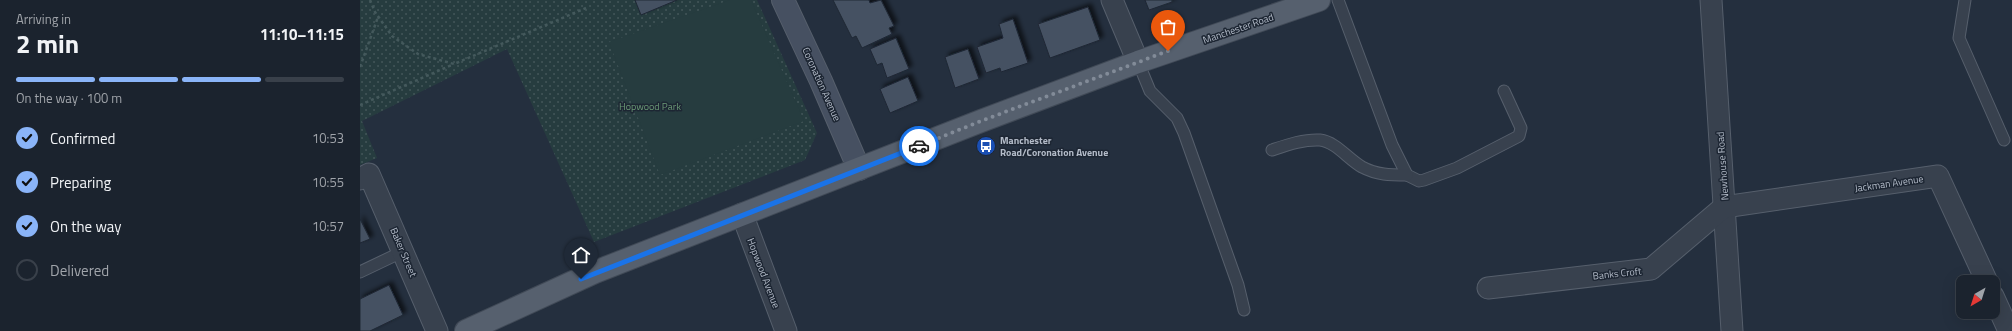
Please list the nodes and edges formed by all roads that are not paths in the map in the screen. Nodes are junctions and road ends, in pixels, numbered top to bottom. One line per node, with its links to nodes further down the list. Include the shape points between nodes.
1 (783, 0): 11 (street, Coronation Avenue)
2 (1112, 0): 7 (street)
3 (1318, 0): 7 (main road, Manchester Road)
4 (1338, 0): 12 (lane, via 1392,145)
5 (1711, 0): 14 (street, Newhouse Road)
6 (1965, 0): 9 (lane, via 1959,38)
7 (1138, 62): 11 (main road, Manchester Road); 20 (lane, via 1150,91 1177,118 1184,133 1238,285)
8 (1504, 91): 12 (lane, via 1521,128 1519,136 1457,168 1424,180 1419,181)
9 (2004, 140)
10 (1272, 150): 12 (lane, via 1301,141 1322,140 1335,146 1362,167 1382,175)
11 (859, 169): 15 (main road, Manchester Road)
12 (1407, 175)
13 (365, 177): 16 (street, Baker Street)
14 (1724, 207): 18 (street, Jackman Avenue, via 1938,176); 19 (street, Banks Croft, via 1651,269); 25 (street, Newhouse Road)
15 (742, 214): 23 (main road, Manchester Road, via 595,272); 24 (street, Hopwood Avenue)
16 (404, 251): 17 (lane); 22 (street, Baker Street)
17 (360, 272)
18 (1983, 275)
19 (1488, 288)
20 (1244, 310)
21 (2000, 311): 26 (street)
22 (437, 331)
23 (466, 331)
24 (786, 331)
25 (1732, 331)
26 (2009, 331)

